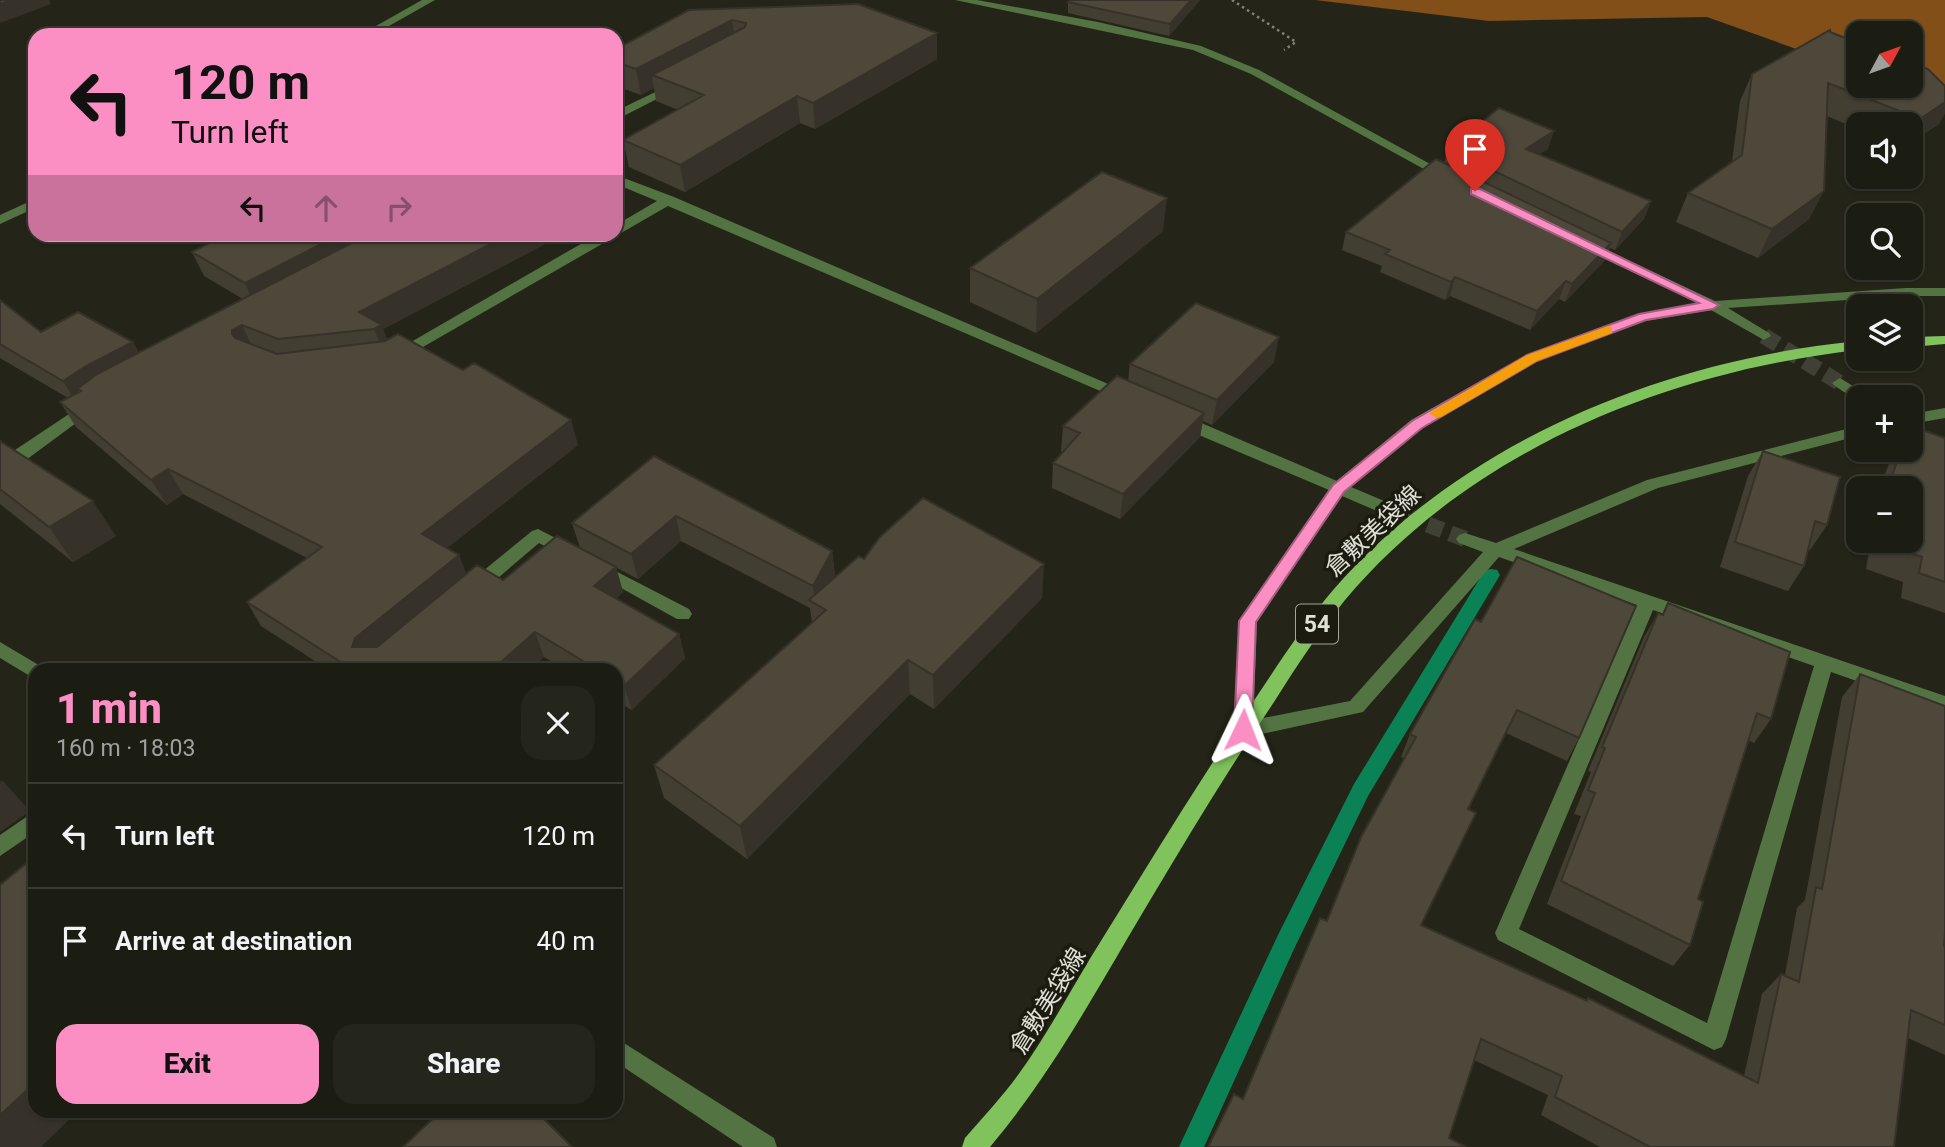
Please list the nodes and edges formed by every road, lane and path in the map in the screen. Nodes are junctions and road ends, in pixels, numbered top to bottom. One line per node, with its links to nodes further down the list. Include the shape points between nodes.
1 (430, 0): 4 (street)
2 (960, 0): 5 (street, via 1197,48)
3 (1232, 0): 5 (path, via 1296,42)
4 (378, 28)
5 (1255, 72): 9 (street)
6 (682, 81): 7 (street)
7 (623, 112)
8 (623, 181): 10 (street)
9 (1464, 186)
10 (670, 200): 13 (street); 26 (street)
11 (28, 206): 12 (street)
12 (0, 220)
13 (623, 227)
14 (1570, 237): 17 (street)
15 (595, 242): 22 (street, via 389,360)
16 (1945, 292): 17 (street)
17 (1713, 305): 18 (street); 32 (street, via 1643,317 1532,358 1417,425)
18 (1764, 336)
19 (1945, 340): 20 (main road)
20 (1923, 341)
21 (1846, 348): 43 (main road, 倉敷美袋線 / 54, via 1738,367 1640,395 1531,443 1465,483 1406,529 1351,582 1307,636)
22 (377, 362)
23 (1840, 383): 24 (street)
24 (1846, 387)
25 (106, 394): 31 (street)
26 (1136, 402)
27 (1162, 412): 32 (street)
28 (1945, 414): 29 (street)
29 (1923, 417)
30 (1846, 434): 35 (street, via 1653,484)
31 (0, 467)
32 (1338, 489): 33 (street); 43 (street, via 1248,621)
33 (1383, 507)
34 (1465, 539): 35 (street)
35 (1494, 551): 36 (street); 43 (street, via 1356,707)
36 (1648, 600): 40 (street); 40 (street, via 1506,933 1714,1039)
37 (457, 603): 38 (street, via 538,536)
38 (683, 614)
39 (0, 649): 41 (street)
40 (1825, 661): 42 (street)
41 (28, 667)
42 (1945, 704)
43 (1243, 730): 48 (main road, 倉敷美袋線 / 54, via 1026,1084)
44 (28, 825): 45 (street)
45 (0, 847)
46 (623, 1054): 47 (street)
47 (765, 1147)
48 (974, 1147)

